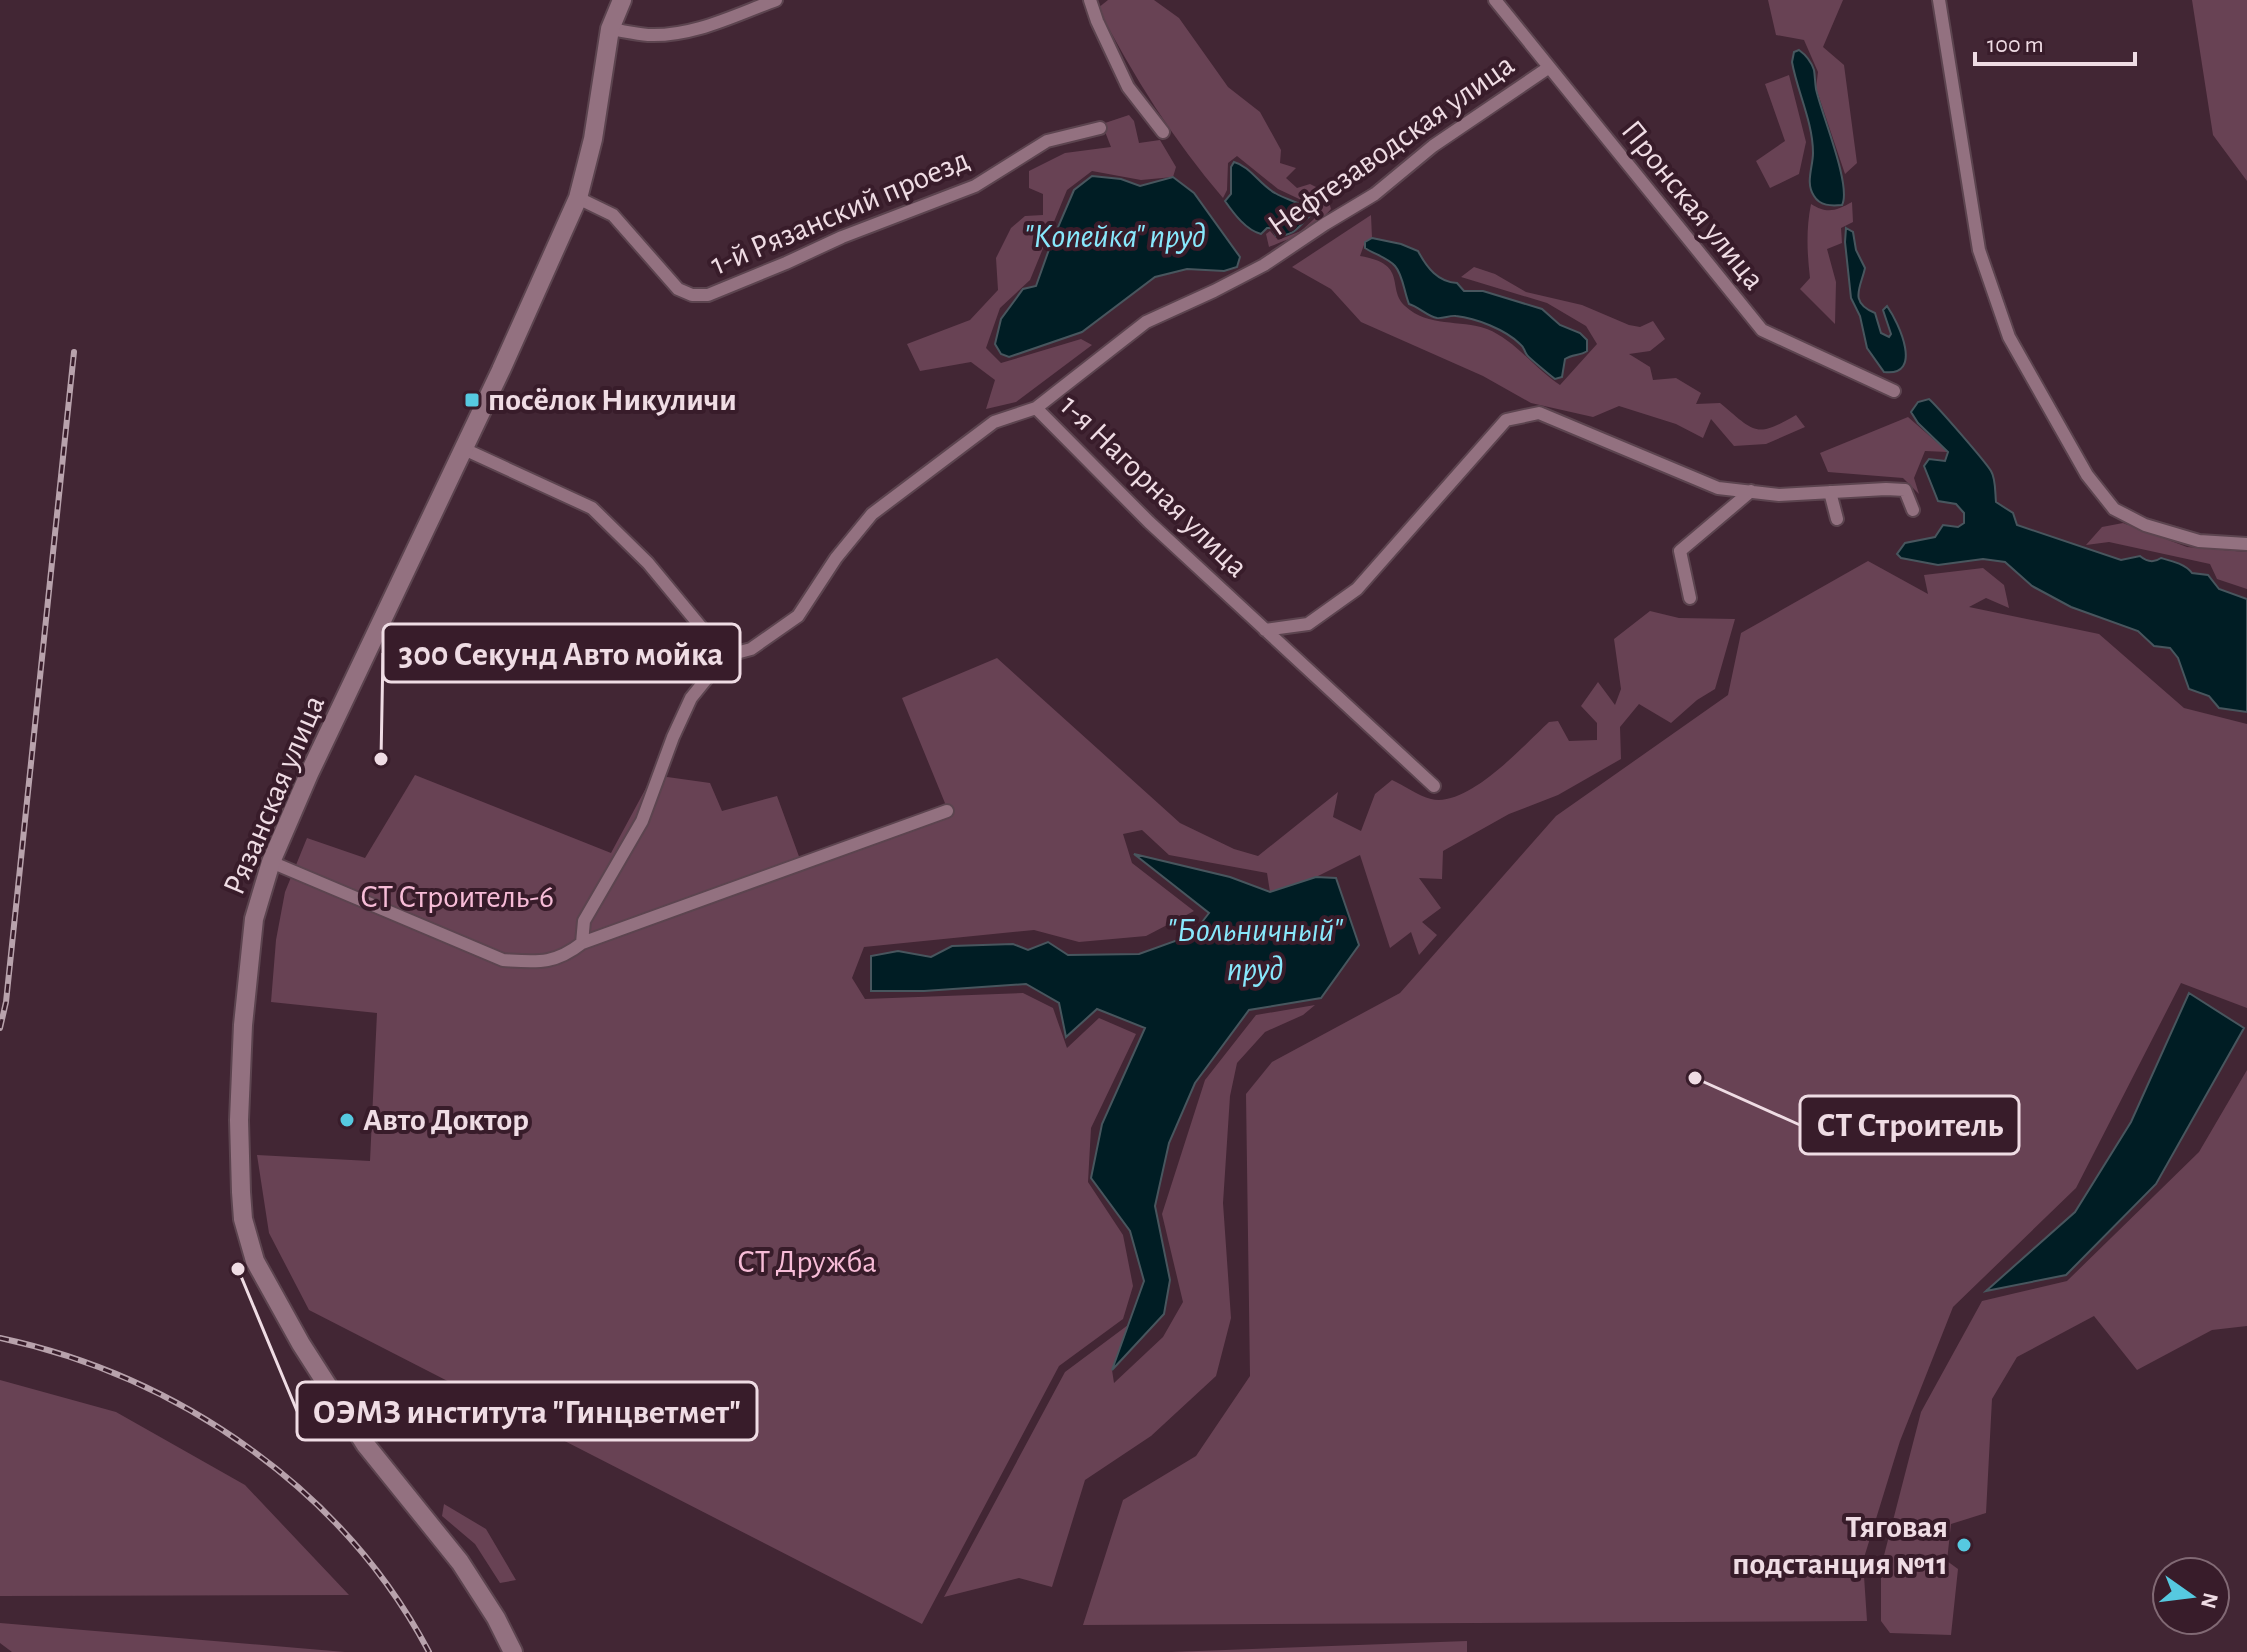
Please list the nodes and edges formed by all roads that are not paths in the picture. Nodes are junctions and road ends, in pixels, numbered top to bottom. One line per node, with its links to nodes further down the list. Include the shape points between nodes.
1 (622, 0): 6 (street, Рязанская улица)
2 (776, 0): 6 (street, via 681,33)
3 (1090, 0): 9 (street, via 1128,87)
4 (1495, 0): 7 (street, Пронская улица)
5 (1939, 0): 19 (street, via 1979,250 2009,337 2087,475 2114,509 2145,525 2199,541)
6 (610, 29): 10 (street, Рязанская улица)
7 (1548, 68): 11 (street, Нефтезаводская улица, via 1433,146 1375,194); 12 (street, Пронская улица, via 1762,330)
8 (1100, 128): 10 (street, 1-й Рязанский проезд, via 1047,141 975,186 708,295 678,289 613,215)
9 (1163, 132)
10 (578, 198): 14 (street, Рязанская улица)
11 (1264, 265): 13 (street, 1-я Нагорная улица, via 1146,322)
12 (1894, 391)
13 (1036, 408): 21 (street, 1-я Нагорная улица); 22 (street, via 994,422 872,514 798,616 751,649)
14 (464, 449): 22 (street, via 592,508 648,563); 25 (street, Рязанская улица)
15 (1751, 491): 16 (street); 20 (street, via 1680,551); 21 (street, via 1718,488 1539,413 1506,420 1357,589 1308,624)
16 (1830, 492): 17 (street, via 1905,490); 18 (street)
17 (1913, 510)
18 (1837, 519)
19 (2247, 544)
20 (1690, 598)
21 (1265, 630): 23 (street, 1-я Нагорная улица)
22 (725, 656): 26 (street, via 691,698 642,821 584,921)
23 (1434, 786)
24 (947, 811): 26 (street)
25 (271, 862): 26 (street, via 503,960 563,958); 27 (street, Рязанская улица, via 254,919 243,1039 241,1192 249,1244 301,1344 365,1444 460,1562)
26 (582, 943)
27 (513, 1652)

